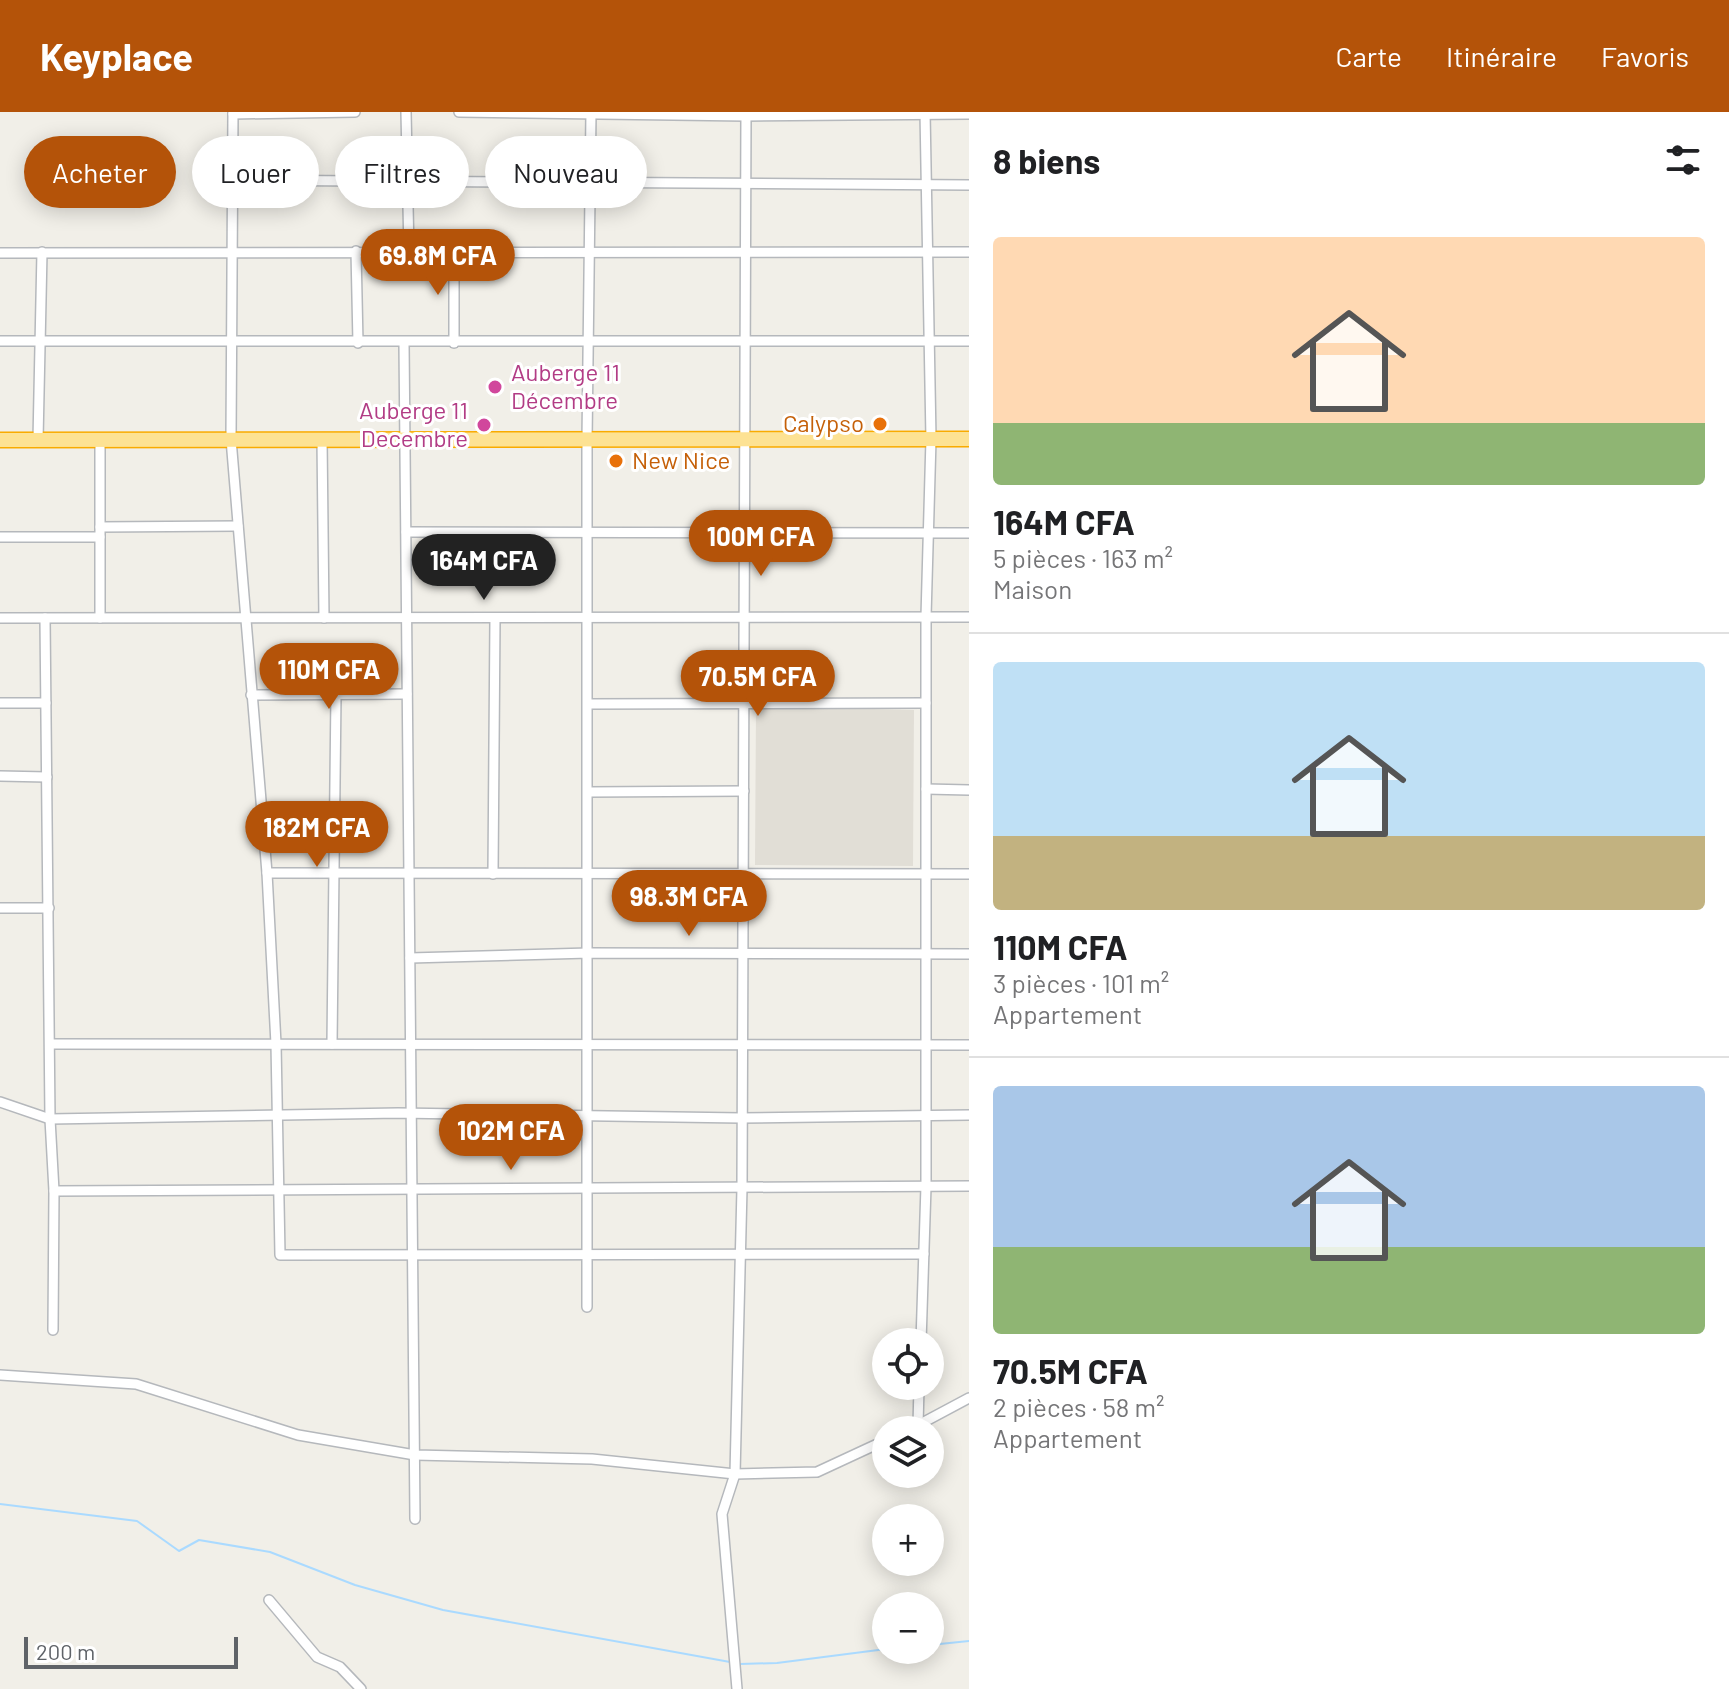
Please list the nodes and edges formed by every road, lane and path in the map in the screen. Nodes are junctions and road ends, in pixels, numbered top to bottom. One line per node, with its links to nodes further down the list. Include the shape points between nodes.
1 (355, 112): 4 (street)
2 (406, 112): 10 (street)
3 (459, 112): 5 (street)
4 (233, 113): 9 (street)
5 (591, 113): 7 (street); 11 (street)
6 (925, 113): 7 (street); 8 (street); 14 (street)
7 (746, 114): 13 (street)
8 (969, 114)
9 (233, 136)
10 (406, 136)
11 (591, 136)
12 (647, 183): 13 (street)
13 (746, 184): 14 (street); 28 (street)
14 (925, 184): 15 (street); 25 (street)
15 (969, 185)
16 (232, 208): 19 (street)
17 (407, 208): 22 (street)
18 (591, 208): 24 (street)
19 (232, 251): 20 (street); 21 (street); 33 (street)
20 (356, 251): 22 (street); 34 (street)
21 (42, 252): 27 (street); 32 (street)
22 (409, 252): 23 (street)
23 (454, 252): 24 (street); 36 (street)
24 (591, 252): 28 (street); 37 (street)
25 (930, 252): 26 (street); 28 (street); 30 (street)
26 (969, 252)
27 (0, 253)
28 (745, 253): 38 (street)
29 (0, 341): 32 (street)
30 (930, 341): 31 (street); 38 (street); 42 (street)
31 (969, 341)
32 (40, 342): 33 (street); 45 (street)
33 (233, 343): 34 (street); 40 (street)
34 (358, 343): 35 (street)
35 (404, 343): 36 (street); 47 (street)
36 (454, 343): 37 (street)
37 (591, 343): 38 (street); 48 (street)
38 (745, 343): 39 (street)
39 (745, 438): 42 (highway); 48 (highway); 55 (street)
40 (231, 439): 41 (highway); 46 (highway); 49 (street)
41 (322, 439): 47 (highway); 63 (street)
42 (931, 439): 43 (highway); 52 (street)
43 (969, 439)
44 (0, 440): 45 (highway)
45 (38, 440): 46 (highway)
46 (100, 440): 50 (street)
47 (405, 440): 48 (highway); 51 (street)
48 (587, 441): 54 (street)
49 (238, 526): 50 (street); 62 (street)
50 (100, 532): 56 (street); 61 (street)
51 (406, 532): 54 (street); 64 (street)
52 (930, 533): 53 (street); 55 (street); 57 (street)
53 (969, 533)
54 (590, 534): 55 (street); 66 (street)
55 (745, 534): 67 (street)
56 (0, 537)
57 (926, 617): 58 (street); 67 (street); 74 (street)
58 (969, 617)
59 (0, 618): 60 (street)
60 (45, 618): 61 (street); 73 (street)
61 (100, 618): 62 (street)
62 (244, 618): 63 (street); 70 (street)
63 (324, 618): 64 (street)
64 (407, 618): 65 (street); 69 (street)
65 (495, 618): 66 (street); 86 (street)
66 (590, 618): 67 (street); 75 (street)
67 (744, 618): 71 (street)
68 (336, 694): 69 (street); 70 (street); 84 (street)
69 (407, 694): 85 (street)
70 (251, 695): 83 (street)
71 (744, 701): 74 (street); 75 (street); 80 (street)
72 (0, 703): 73 (street)
73 (46, 703): 77 (street)
74 (926, 703): 78 (street)
75 (589, 704): 81 (street)
76 (0, 776): 77 (street)
77 (47, 777): 91 (street)
78 (926, 789): 79 (street); 88 (street)
79 (969, 790)
80 (744, 791): 81 (street); 82 (street)
81 (589, 792): 87 (street)
82 (744, 872): 87 (street); 88 (street); 95 (street)
83 (267, 873): 84 (street); 98 (street)
84 (334, 873): 85 (street); 99 (street)
85 (409, 873): 86 (street); 96 (street)
86 (493, 874): 87 (street)
87 (589, 874): 92 (street)
88 (926, 874): 89 (street); 93 (street)
89 (969, 874)
90 (0, 908): 91 (street)
91 (49, 908): 97 (street)
92 (589, 953): 95 (street); 96 (street); 101 (street)
93 (926, 954): 94 (street); 95 (street); 103 (street)
94 (969, 954)
95 (743, 955): 102 (street)
96 (410, 958): 100 (street)
97 (51, 1044): 98 (street); 112 (street)
98 (276, 1044): 99 (street); 110 (street)
99 (332, 1044): 100 (street)
100 (411, 1044): 101 (street); 106 (street)
101 (588, 1044): 102 (street); 107 (street)
102 (743, 1045): 103 (street); 111 (street)
103 (926, 1045): 104 (street); 108 (street)
104 (969, 1045)
105 (0, 1102): 112 (street)
106 (411, 1113): 107 (street); 110 (street); 117 (street)
107 (588, 1114): 111 (street); 115 (street)
108 (926, 1115): 109 (street); 111 (street); 113 (street)
109 (969, 1115)
110 (278, 1116): 112 (street); 118 (street)
111 (741, 1118): 116 (street)
112 (50, 1119): 119 (street)
113 (926, 1186): 114 (street); 116 (street); 123 (street)
114 (969, 1186)
115 (588, 1188): 116 (street); 117 (street); 121 (street)
116 (742, 1188): 122 (street)
117 (412, 1189): 118 (street); 120 (street)
118 (279, 1190): 119 (street); 120 (street, via 280,1255)
119 (54, 1191): 126 (street)
120 (413, 1253): 121 (street); 131 (street)
121 (588, 1253): 122 (street); 124 (street)
122 (739, 1254): 123 (street); 132 (street)
123 (924, 1254): 125 (street)
124 (587, 1307)
125 (921, 1328)
126 (53, 1330)
127 (0, 1375): 131 (street, via 136,1384 298,1435)
128 (969, 1398): 129 (street)
129 (935, 1416)
130 (872, 1446): 132 (street, via 817,1472)
131 (415, 1455): 132 (street, via 592,1459); 133 (street)
132 (735, 1474): 135 (street, via 722,1514)
133 (415, 1519)
134 (269, 1600): 136 (street, via 317,1657 340,1667)
135 (737, 1684)
136 (361, 1689)

